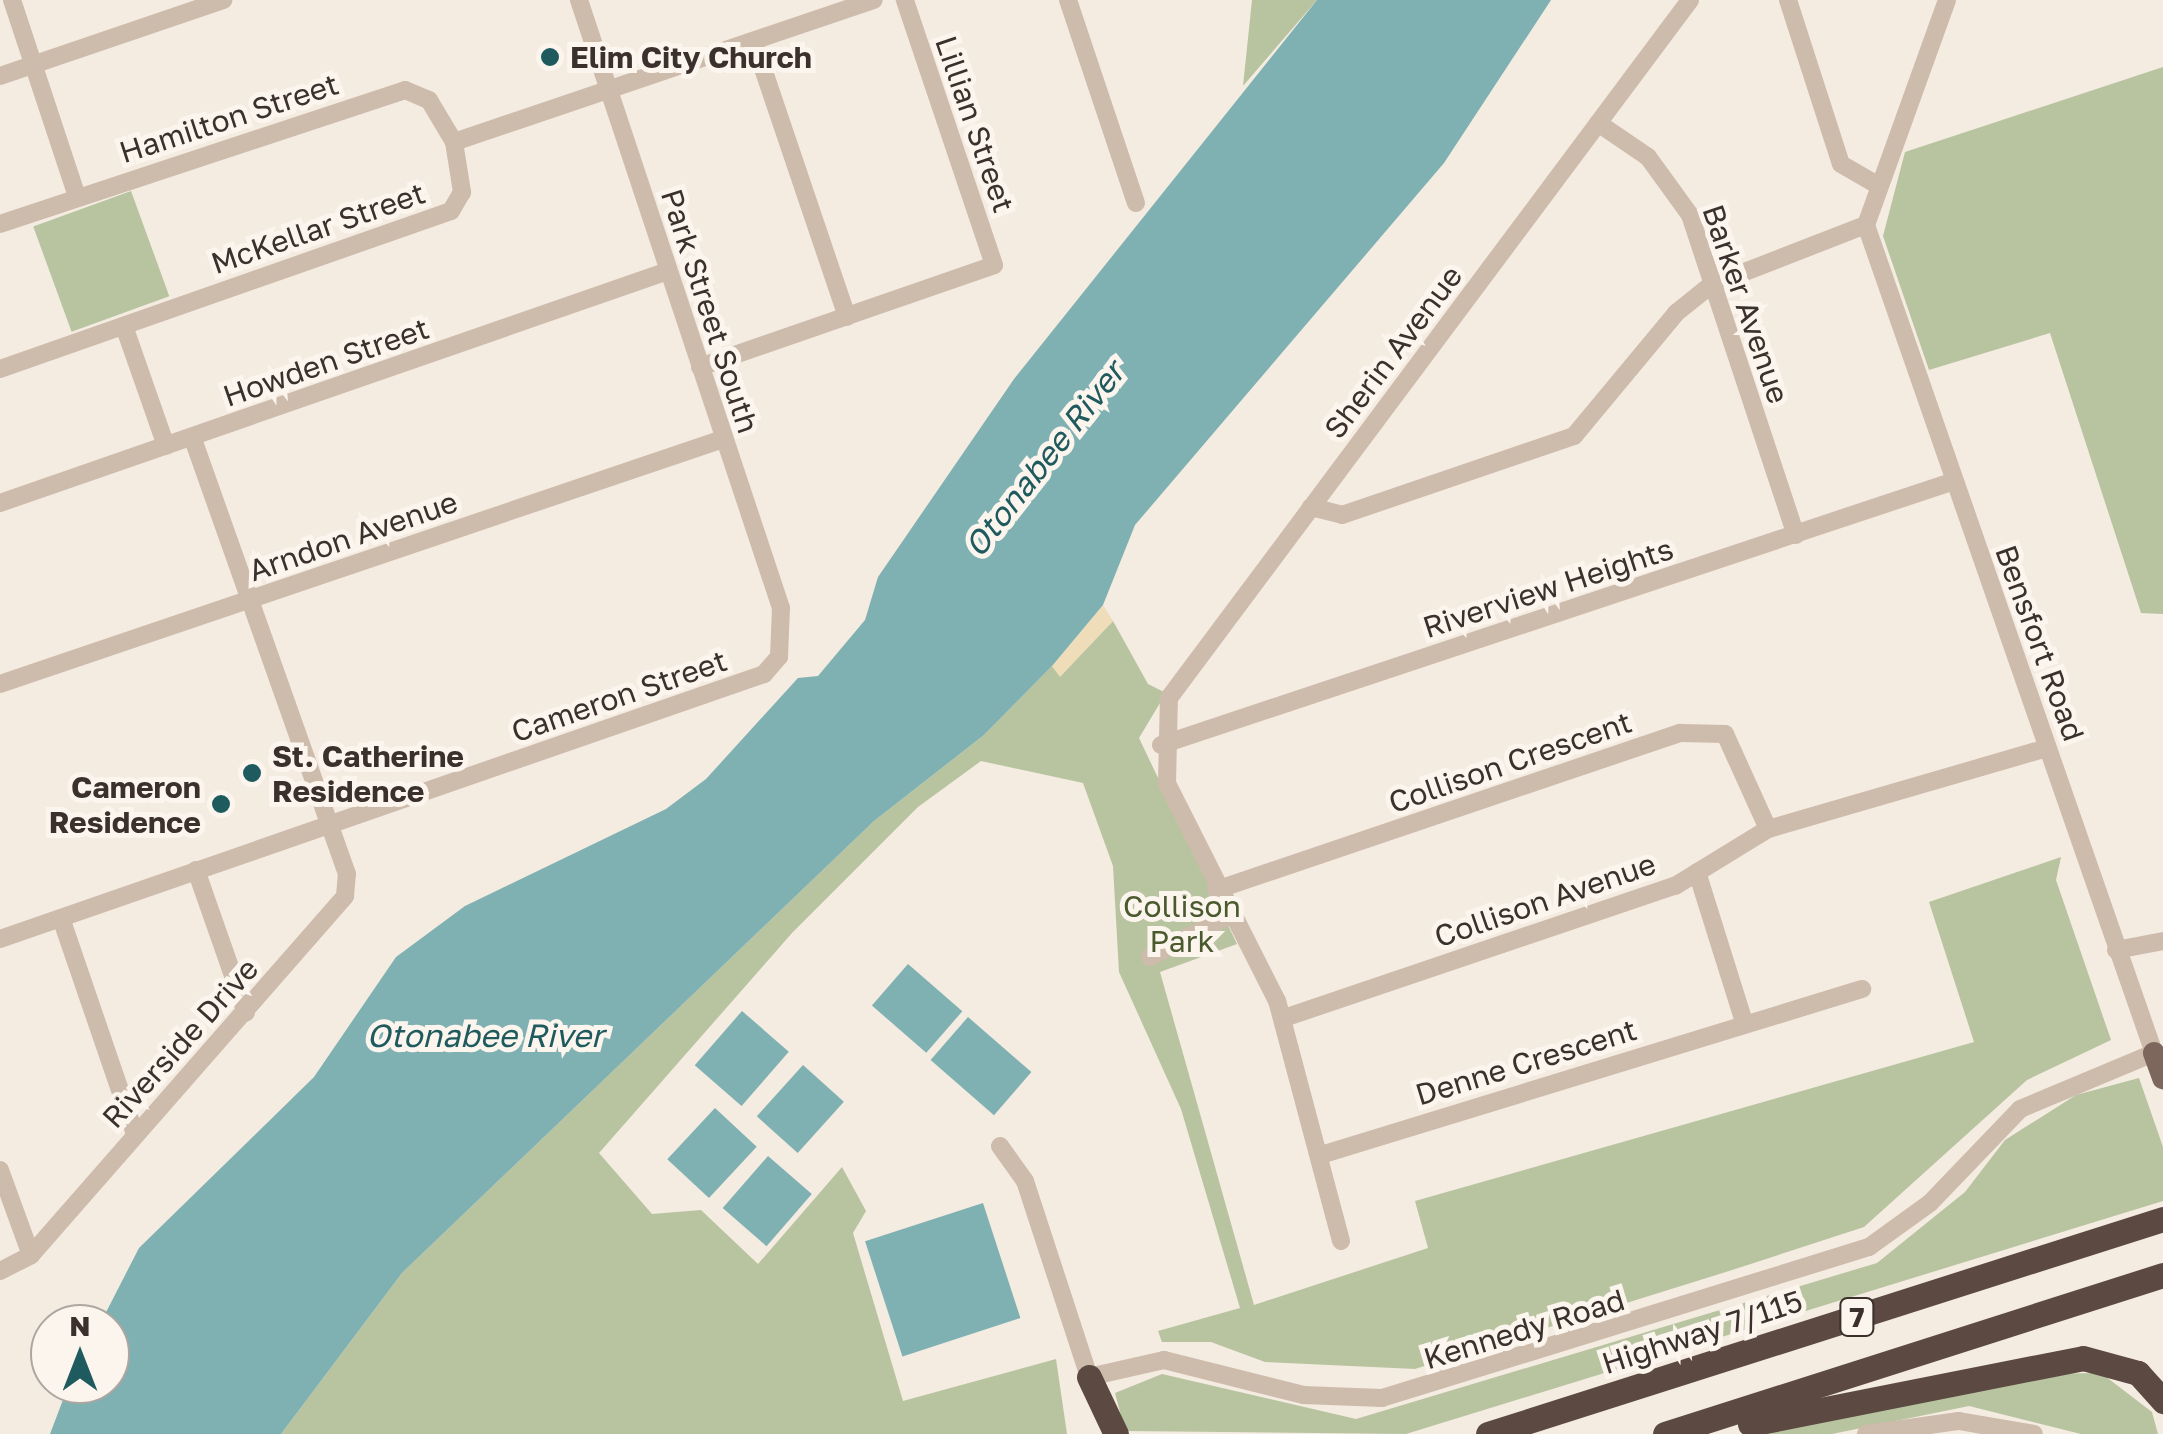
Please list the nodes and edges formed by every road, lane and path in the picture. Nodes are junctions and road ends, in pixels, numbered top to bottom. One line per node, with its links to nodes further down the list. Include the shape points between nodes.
1 (12, 0): 11 (street)
2 (223, 0): 11 (street)
3 (579, 0): 13 (street, Park Street South)
4 (874, 0): 10 (street)
5 (905, 0): 23 (street, Lillian Street, via 994,265)
6 (1068, 0): 18 (street)
7 (1690, 0): 14 (street, Sherin Avenue)
8 (1788, 0): 16 (street, via 1841,164)
9 (1947, 0): 16 (street)
10 (754, 42): 13 (street); 23 (street)
11 (32, 65): 12 (street); 17 (street)
12 (0, 76)
13 (610, 90): 15 (street); 21 (street, Park Street South)
14 (1598, 123): 22 (street, Barker Avenue, via 1665,174 1690,215); 32 (street, Sherin Avenue)
15 (454, 142): 17 (street, Hamilton Street, via 429,100 404,90); 24 (street, McKellar Street, via 462,192 450,211)
16 (1879, 186): 20 (street)
17 (77, 197): 19 (street, Hamilton Street)
18 (1136, 203)
19 (0, 224)
20 (1866, 225): 22 (street); 30 (street, Bensfort Road)
21 (668, 272): 25 (street, Park Street South); 27 (street, Howden Street)
22 (1712, 285): 32 (street, via 1676,313 1574,436 1342,515); 33 (street, Barker Avenue)
23 (847, 316): 25 (street)
24 (124, 326): 26 (street, McKellar Street); 29 (street)
25 (700, 367): 28 (street, Park Street South)
26 (0, 368)
27 (193, 438): 29 (street, Howden Street); 34 (street)
28 (723, 440): 34 (street, Arndon Avenue); 35 (street, Park Street South)
29 (166, 446): 31 (street, Howden Street)
30 (1951, 482): 33 (street, Riverview Heights); 38 (street, Bensfort Road)
31 (0, 503)
32 (1311, 507): 37 (street, Sherin Avenue, via 1170,698)
33 (1796, 534): 37 (street, Riverview Heights)
34 (250, 600): 36 (street, Arndon Avenue); 39 (street)
35 (785, 640): 39 (street, Cameron Street, via 764,674)
36 (0, 684)
37 (1161, 746): 43 (street, via 1183,826)
38 (2046, 748): 40 (street, Collison Avenue); 48 (street, Bensfort Road)
39 (327, 827): 41 (street, Cameron Street); 51 (street, Riverside Drive, via 347,874 346,896)
40 (1768, 829): 42 (street, Collison Avenue); 43 (street, Collison Crescent, via 1725,734 1680,734)
41 (196, 870): 45 (street, Cameron Street); 51 (street)
42 (1697, 872): 52 (street, Collison Avenue); 53 (street)
43 (1216, 890): 44 (street)
44 (1230, 915): 49 (street); 52 (street)
45 (62, 918): 46 (street, Cameron Street); 56 (street)
46 (0, 939)
47 (2163, 940): 48 (street)
48 (2116, 950): 54 (street, Bensfort Road)
49 (1150, 958)
50 (1862, 989): 53 (street, Denne Crescent)
51 (246, 1013): 56 (street, Riverside Drive)
52 (1284, 1018): 58 (street)
53 (1744, 1022): 58 (street, Denne Crescent)
54 (2154, 1053): 55 (main road, Bensfort Road); 65 (street, Kennedy Road, via 2020,1109 1930,1203 1869,1246 1419,1390 1333,1399 1164,1360)
55 (2163, 1078)
56 (135, 1134): 62 (street, Riverside Drive)
57 (1000, 1146): 65 (street, via 1024,1182)
58 (1324, 1154): 61 (street)
59 (0, 1170): 62 (street)
60 (2163, 1219): 67 (highway, Highway 7/115 / 7)
61 (1342, 1241)
62 (31, 1256): 63 (street, Riverside Drive)
63 (0, 1271)
64 (2163, 1275): 72 (highway, 7)
65 (1089, 1377): 68 (highway); 69 (highway)
66 (2163, 1401): 73 (highway, via 2118,1364 2052,1360)
67 (1550, 1414): 70 (highway); 71 (highway, Highway 7/115 / 7)
68 (1099, 1434)
69 (1116, 1434)
70 (1476, 1434)
71 (1488, 1434)
72 (1666, 1434)
73 (1711, 1434)
74 (1866, 1434): 75 (street, via 1960,1421)
75 (2034, 1434)

